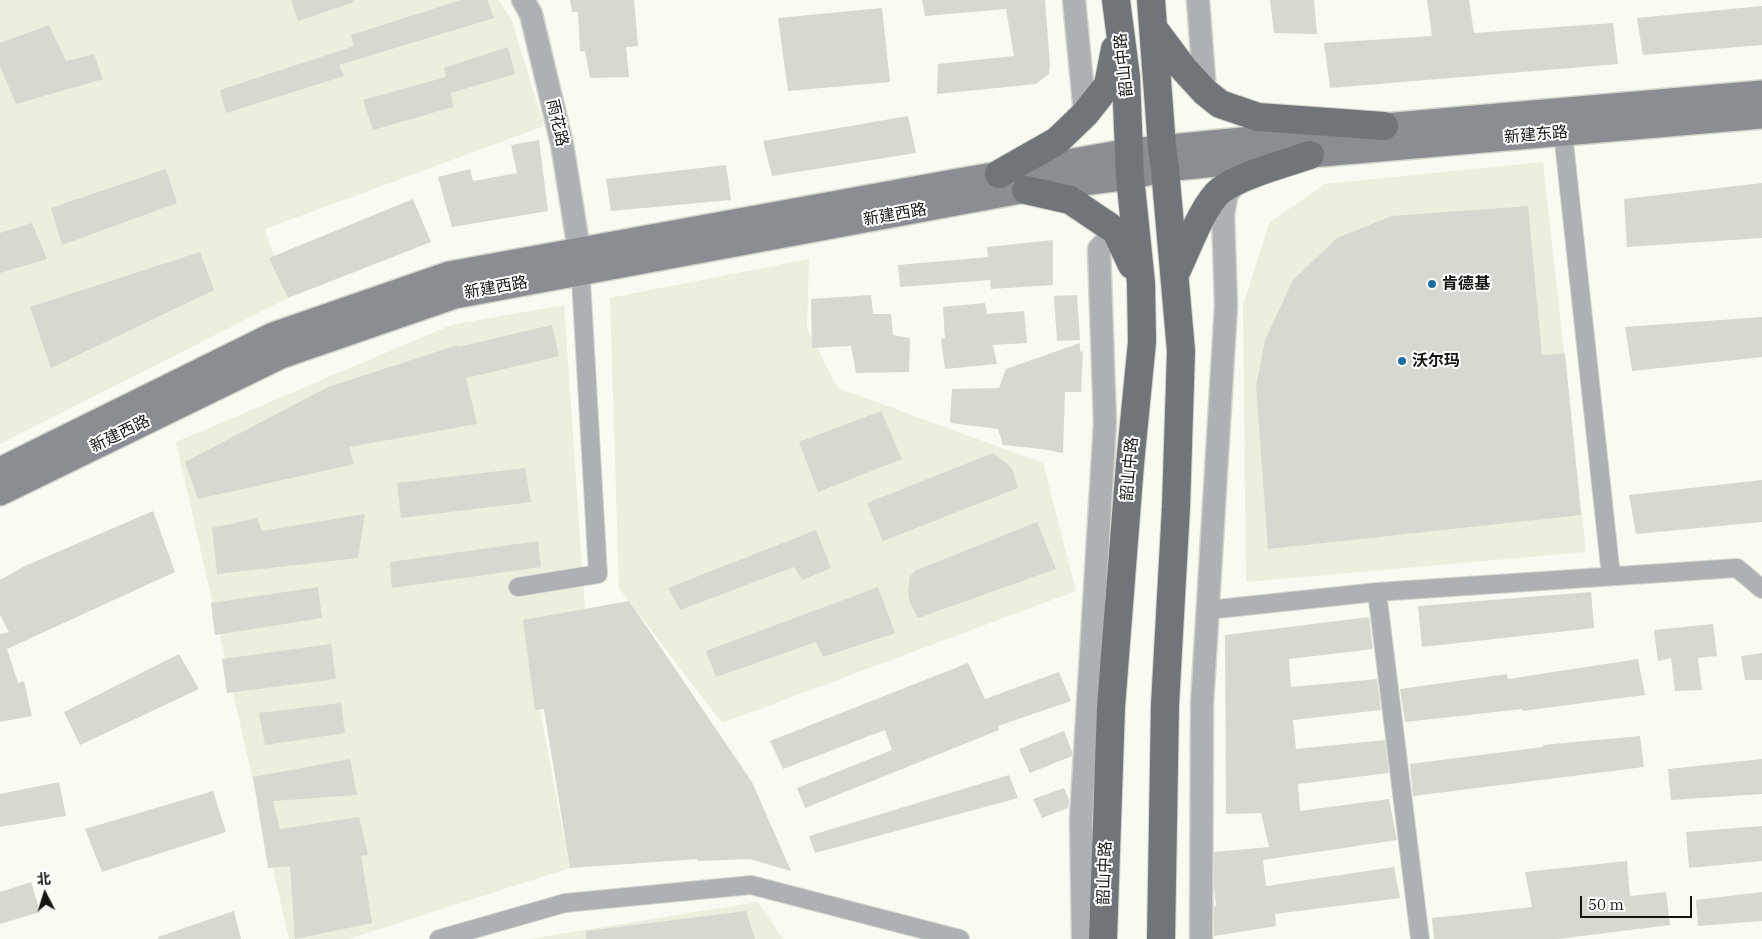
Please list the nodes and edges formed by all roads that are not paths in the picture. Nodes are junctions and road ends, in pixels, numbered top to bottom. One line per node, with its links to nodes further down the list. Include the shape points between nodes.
1 (523, 0): 20 (street, 雨花路, via 531,14 562,144)
2 (1074, 0): 9 (street)
3 (1151, 0): 6 (main road, 韶山中路)
4 (1198, 0): 7 (street)
5 (1118, 13): 9 (main road, via 1108,85); 15 (main road, 韶山中路, via 1126,77)
6 (1153, 28): 7 (main road); 14 (main road, 韶山中路)
7 (1205, 92): 11 (main road, via 1220,104 1258,117)
8 (1762, 93): 11 (main road, 新建东路)
9 (1085, 114): 16 (main road, via 1057,141)
10 (1762, 116): 12 (main road, 新建东路)
11 (1384, 126): 14 (main road, 新建东路)
12 (1564, 133): 13 (main road, 新建东路); 25 (street)
13 (1310, 154): 14 (main road, 新建东路); 17 (main road)
14 (1164, 158): 15 (main road); 21 (main road, 韶山中路)
15 (1130, 164): 16 (main road, 新建西路); 18 (main road, 新建西路); 22 (main road, 韶山中路)
16 (999, 174): 20 (main road, 新建西路)
17 (1241, 179): 21 (main road, via 1220,190 1206,208); 29 (street, via 1228,193 1223,214 1226,306)
18 (1026, 190): 19 (main road, via 1070,200); 20 (main road, 新建西路)
19 (1116, 231): 22 (main road); 32 (street, via 1099,249 1105,424 1081,819)
20 (580, 261): 23 (main road, 新建西路, via 449,274 272,335); 24 (main road, 新建西路, via 454,296 281,356); 26 (street, via 598,574)
21 (1174, 275): 34 (main road, 韶山中路, via 1181,351 1165,705)
22 (1141, 282): 33 (main road, 韶山中路, via 1142,342 1111,707)
23 (0, 470)
24 (0, 493)
25 (1611, 576): 27 (street, via 1738,568); 28 (street)
26 (518, 587)
27 (1762, 589)
28 (1377, 592): 29 (street); 36 (street)
29 (1208, 610): 35 (street, via 1202,704)
30 (439, 939): 31 (street, via 565,903 751,885)
31 (960, 939)
32 (1083, 939)
33 (1102, 939)
34 (1161, 939)
35 (1201, 939)
36 (1420, 939)

